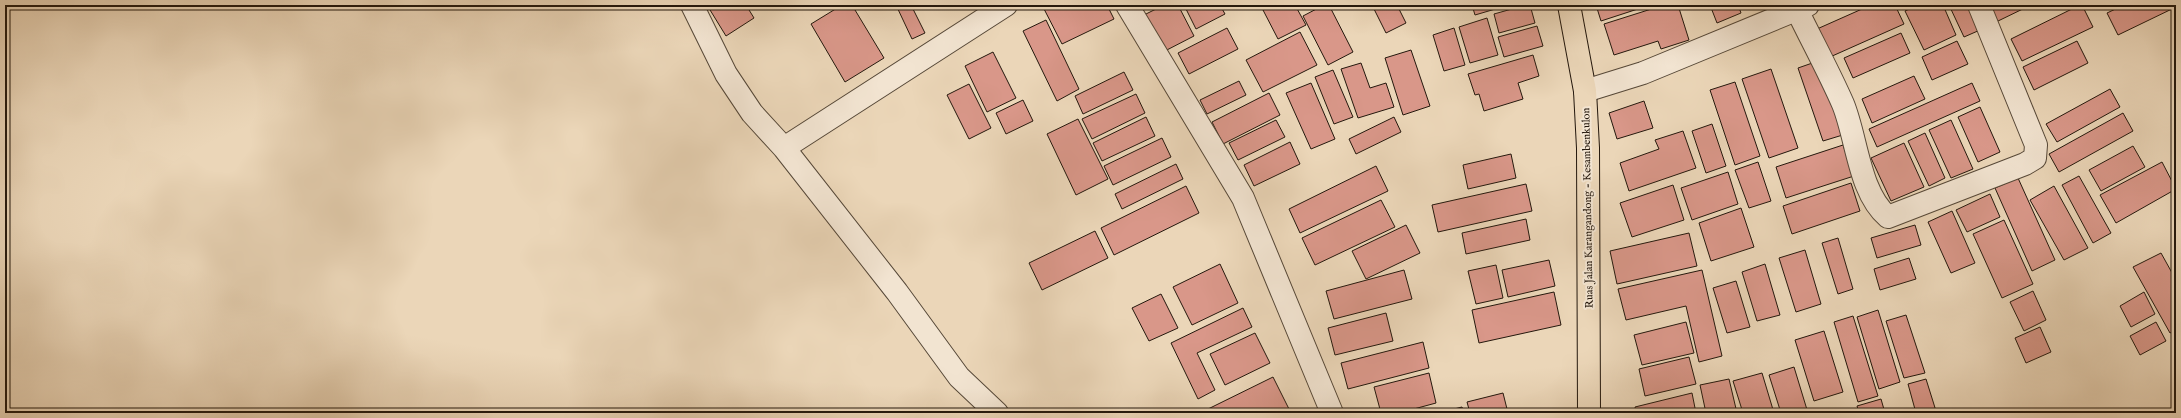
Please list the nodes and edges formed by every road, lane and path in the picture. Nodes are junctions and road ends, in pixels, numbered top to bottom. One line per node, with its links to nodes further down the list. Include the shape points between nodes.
1 (692, 5): 8 (street, via 730,80 752,113)
2 (1006, 5): 8 (street)
3 (1127, 5): 10 (street, via 1244,198)
4 (1569, 5): 7 (main road, Ruas Jalan Karangandong - Kesambenkulon)
5 (1979, 5): 6 (street, via 2036,145 2035,158 1888,217 1879,209 1869,190 1843,105)
6 (1803, 8): 7 (street, via 1643,73)
7 (1585, 91): 11 (main road, Ruas Jalan Karangandong - Kesambenkulon, via 1588,148)
8 (784, 148): 9 (street, via 897,292 959,377)
9 (997, 413)
10 (1332, 413)
11 (1589, 413)

